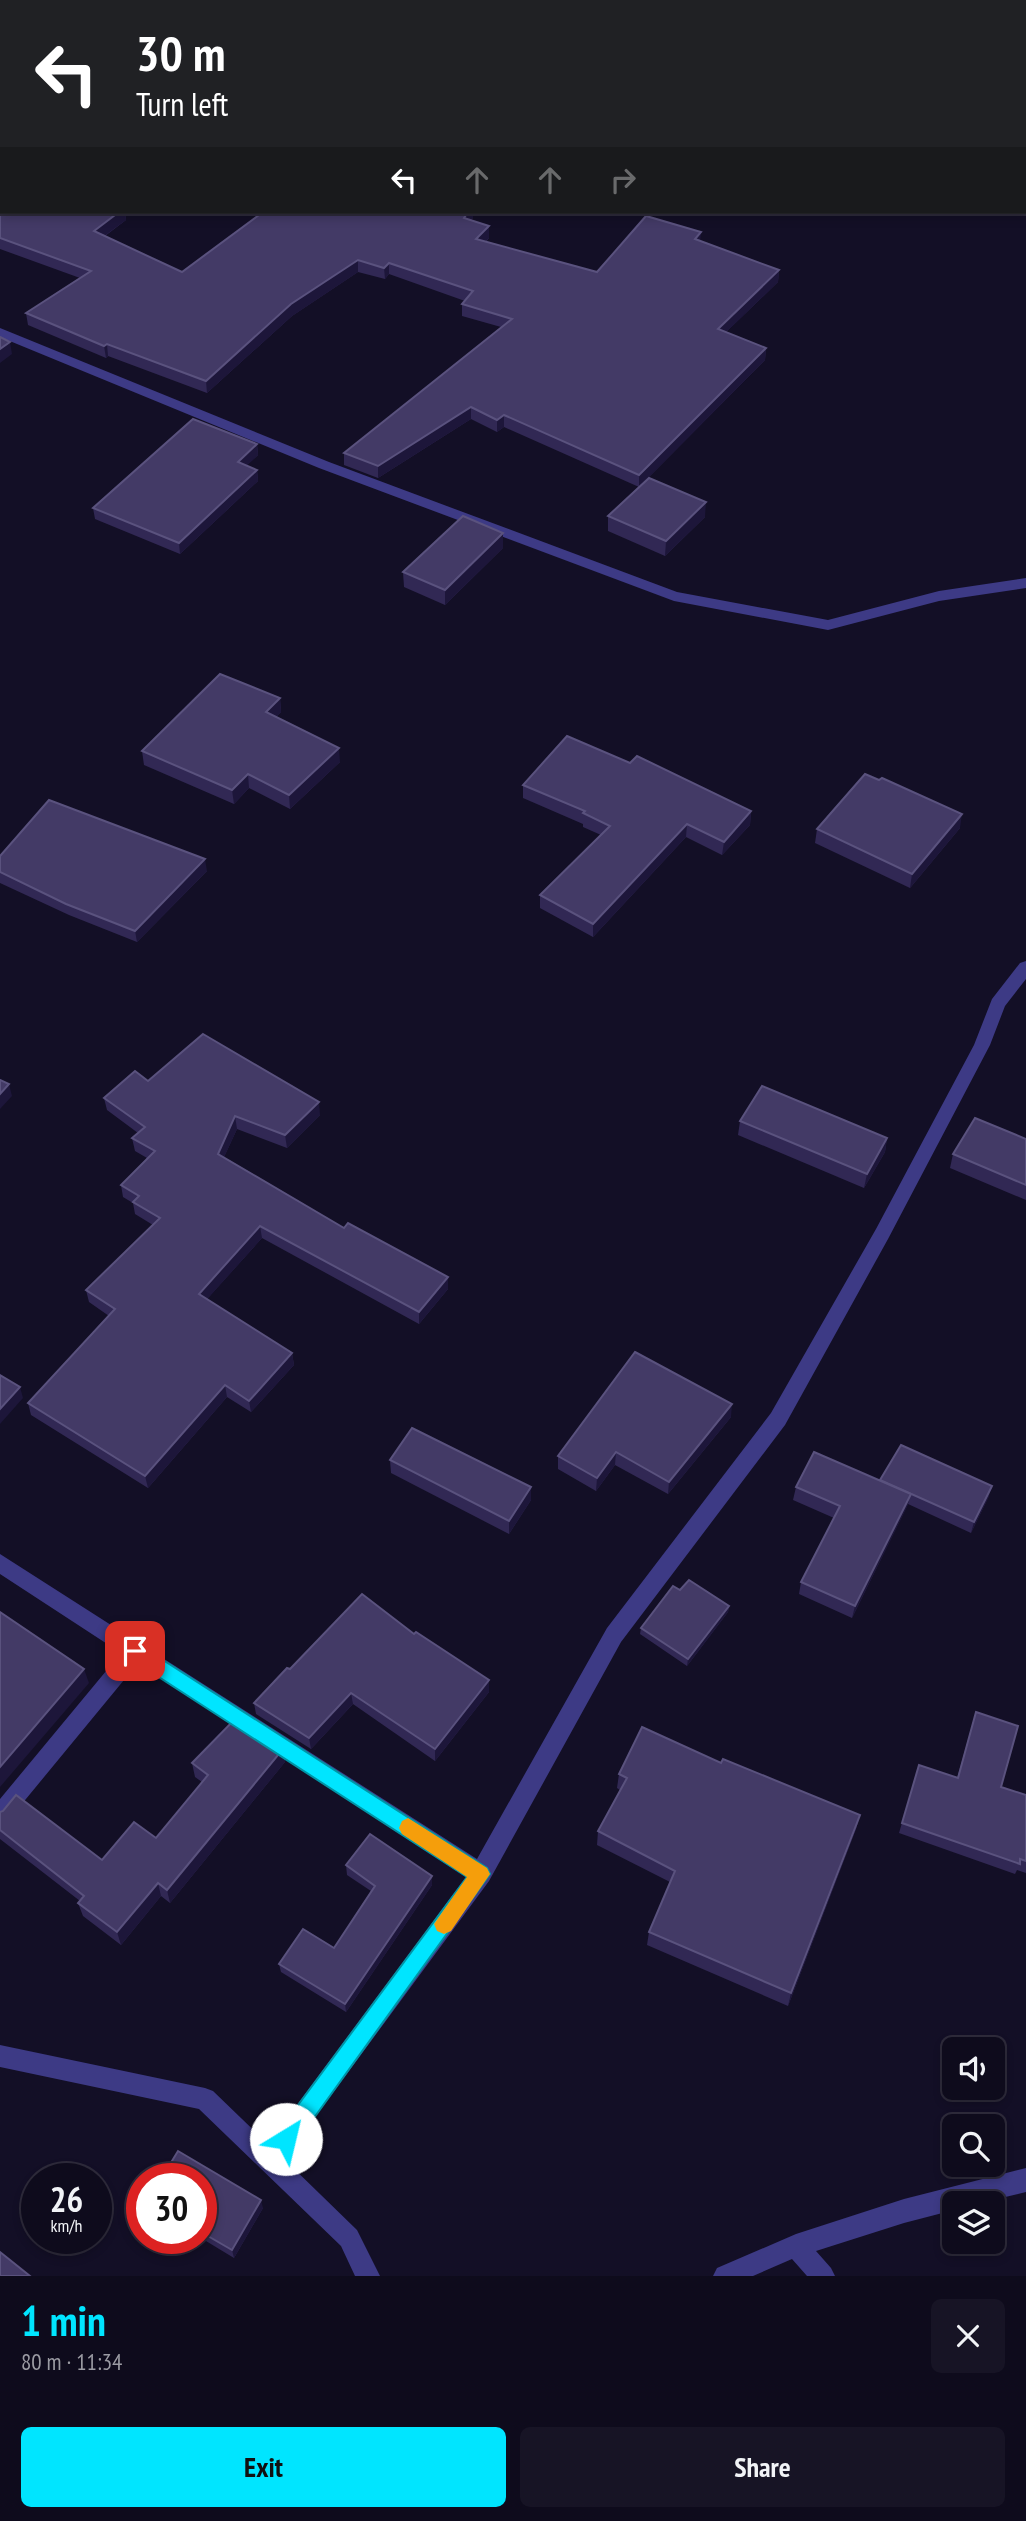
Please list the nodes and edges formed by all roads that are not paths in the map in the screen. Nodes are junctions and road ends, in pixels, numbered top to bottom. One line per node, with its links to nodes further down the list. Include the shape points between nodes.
1 (0, 332): 2 (street, via 324,465 674,596 828,625 939,596)
2 (1026, 583)
3 (1026, 967): 7 (street, via 998,1003 982,1045 778,1419 614,1635)
4 (0, 1563): 5 (street)
5 (135, 1651): 6 (street); 7 (street)
6 (0, 1815)
7 (481, 1874): 9 (street)
8 (0, 2056): 9 (street, via 205,2099)
9 (269, 2161): 12 (street, via 349,2238)
10 (1026, 2180): 11 (street, via 904,2211)
11 (796, 2246): 13 (street); 14 (street)
12 (368, 2276)
13 (725, 2276)
14 (822, 2276)

